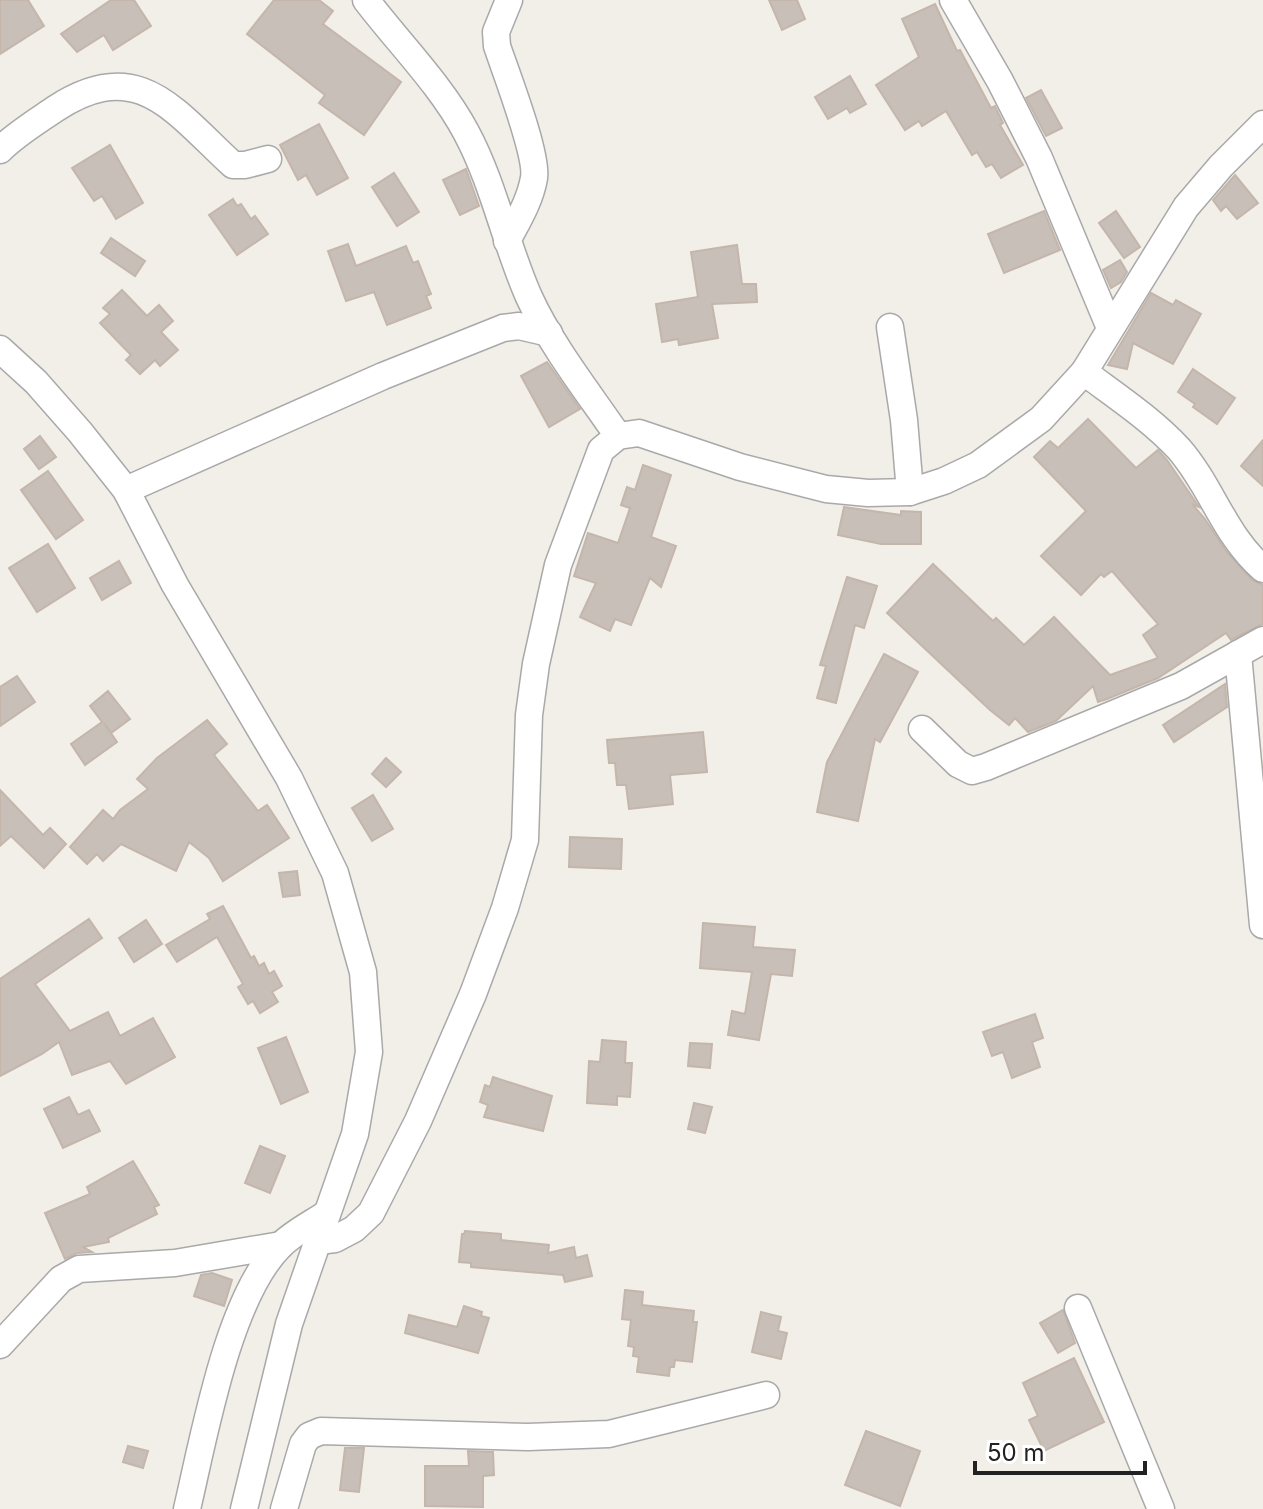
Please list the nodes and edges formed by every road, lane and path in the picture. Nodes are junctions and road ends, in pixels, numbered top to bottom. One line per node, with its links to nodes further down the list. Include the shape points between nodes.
1 (366, 0): 7 (street, via 464,127 491,187)
2 (509, 0): 7 (street, via 496,32 497,46 535,174 529,199)
3 (953, 0): 9 (street, via 1039,158)
4 (1263, 124): 9 (street, via 1186,207)
5 (0, 150): 6 (street, via 76,95 105,86 135,87 162,101 233,165)
6 (268, 159)
7 (507, 241): 10 (street)
8 (890, 327): 15 (street)
9 (1110, 328): 12 (street)
10 (549, 333): 13 (street); 14 (street, via 503,328)
11 (0, 349): 14 (street, via 36,382)
12 (1084, 372): 15 (street, via 1041,419 978,465); 16 (street, via 1179,449 1233,538)
13 (618, 436): 15 (street, via 639,433 826,489); 22 (street, via 601,450 558,565 529,715 525,840 505,908 418,1121 371,1213 354,1229)
14 (126, 490): 21 (street, via 175,585 289,778 335,873 363,972 369,1052 355,1134)
15 (910, 492)
16 (1263, 569)
17 (1263, 640): 18 (street)
18 (1238, 654): 19 (street, via 1181,686 972,771); 20 (street)
19 (922, 729)
20 (1263, 925)
21 (326, 1214): 22 (street); 23 (street)
22 (318, 1241): 28 (street, via 289,1324)
23 (281, 1245): 25 (street, via 175,1263 79,1269 61,1279); 27 (street, via 246,1298 217,1384)
24 (1078, 1308): 30 (street)
25 (0, 1345)
26 (766, 1395): 29 (street, via 609,1434 321,1431 303,1444)
27 (187, 1509)
28 (244, 1509)
29 (284, 1509)
30 (1161, 1509)

